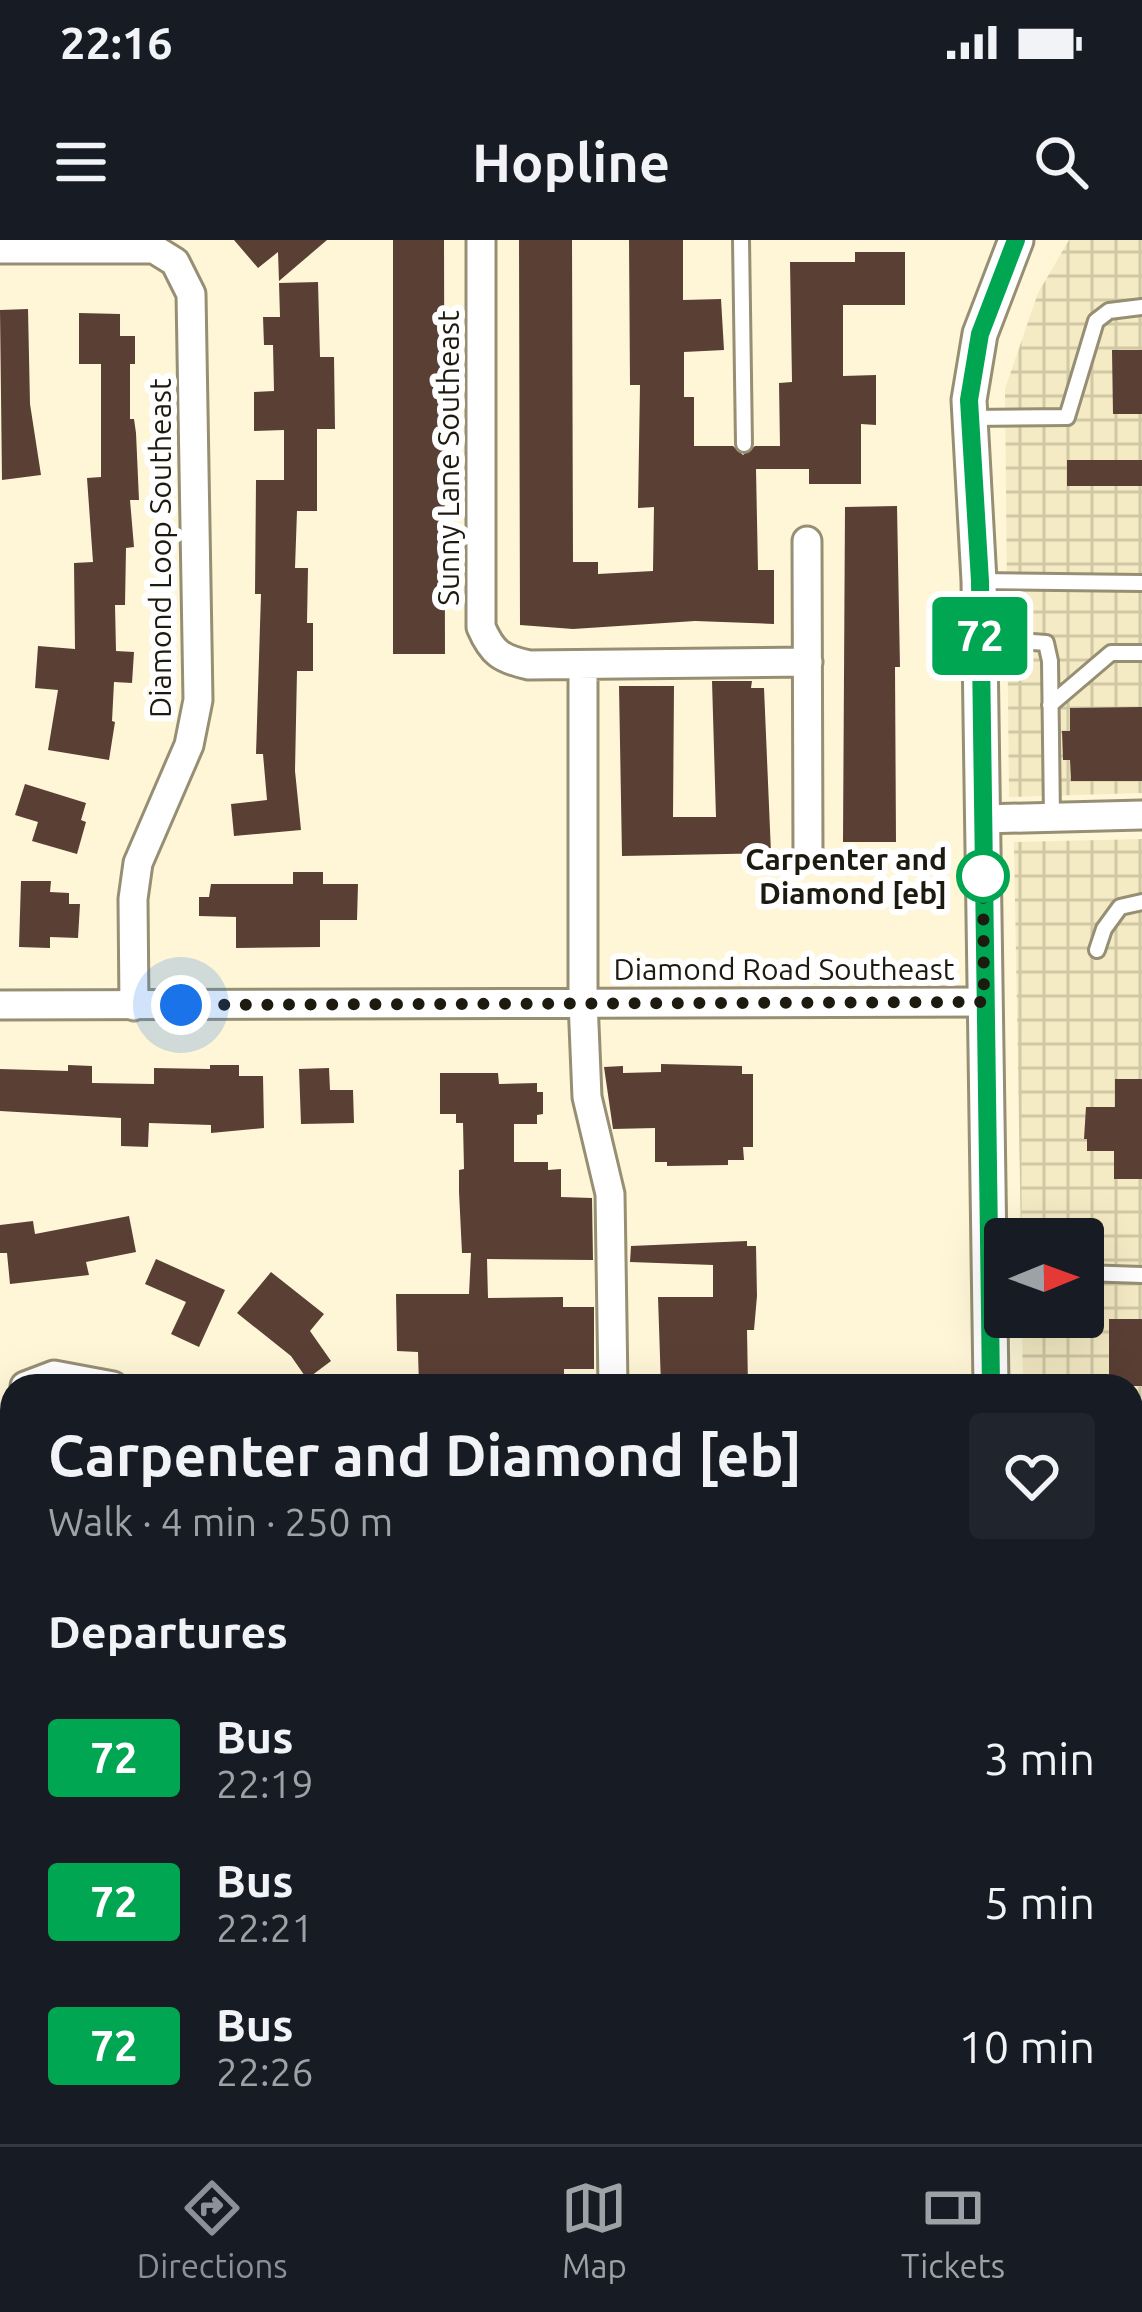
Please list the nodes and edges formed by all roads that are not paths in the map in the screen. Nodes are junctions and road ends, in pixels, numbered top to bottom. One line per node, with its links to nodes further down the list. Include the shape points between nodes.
1 (481, 240): 14 (street, Sunny Lane Southeast, via 481,627 505,660)
2 (740, 240): 7 (lane)
3 (1016, 240): 6 (street, via 980,334)
4 (0, 248): 25 (street, Diamond Loop Southeast, via 154,249 175,262 191,294 198,700 189,746 138,863)
5 (1142, 307): 6 (lane, via 1109,310 1096,320 1067,417)
6 (970, 418): 9 (street)
7 (744, 444)
8 (808, 541): 13 (street)
9 (980, 581): 10 (lane); 11 (street)
10 (1142, 583)
11 (980, 638): 15 (lane, via 1046,643); 18 (street)
12 (1142, 653): 15 (lane, via 1111,653)
13 (808, 662): 14 (street); 19 (street)
14 (583, 665): 22 (street, Diamond Road Southeast)
15 (1051, 705): 17 (lane)
16 (1142, 815): 17 (street)
17 (1052, 817): 18 (street)
18 (982, 818): 23 (street)
19 (808, 853)
20 (1142, 902): 21 (lane, via 1120,907)
21 (1097, 950)
22 (583, 1001): 23 (street, Diamond Road Southeast); 25 (street, Diamond Road Southeast); 30 (street, Diamond Road Southeast, via 587,1097 610,1194)
23 (984, 1002): 26 (street)
24 (0, 1005): 25 (street, Diamond Road Southeast)
25 (134, 1006)
26 (994, 1218)
27 (1104, 1274): 28 (lane)
28 (1142, 1275)
29 (993, 1338): 31 (street)
30 (613, 1374)
31 (992, 1374)

